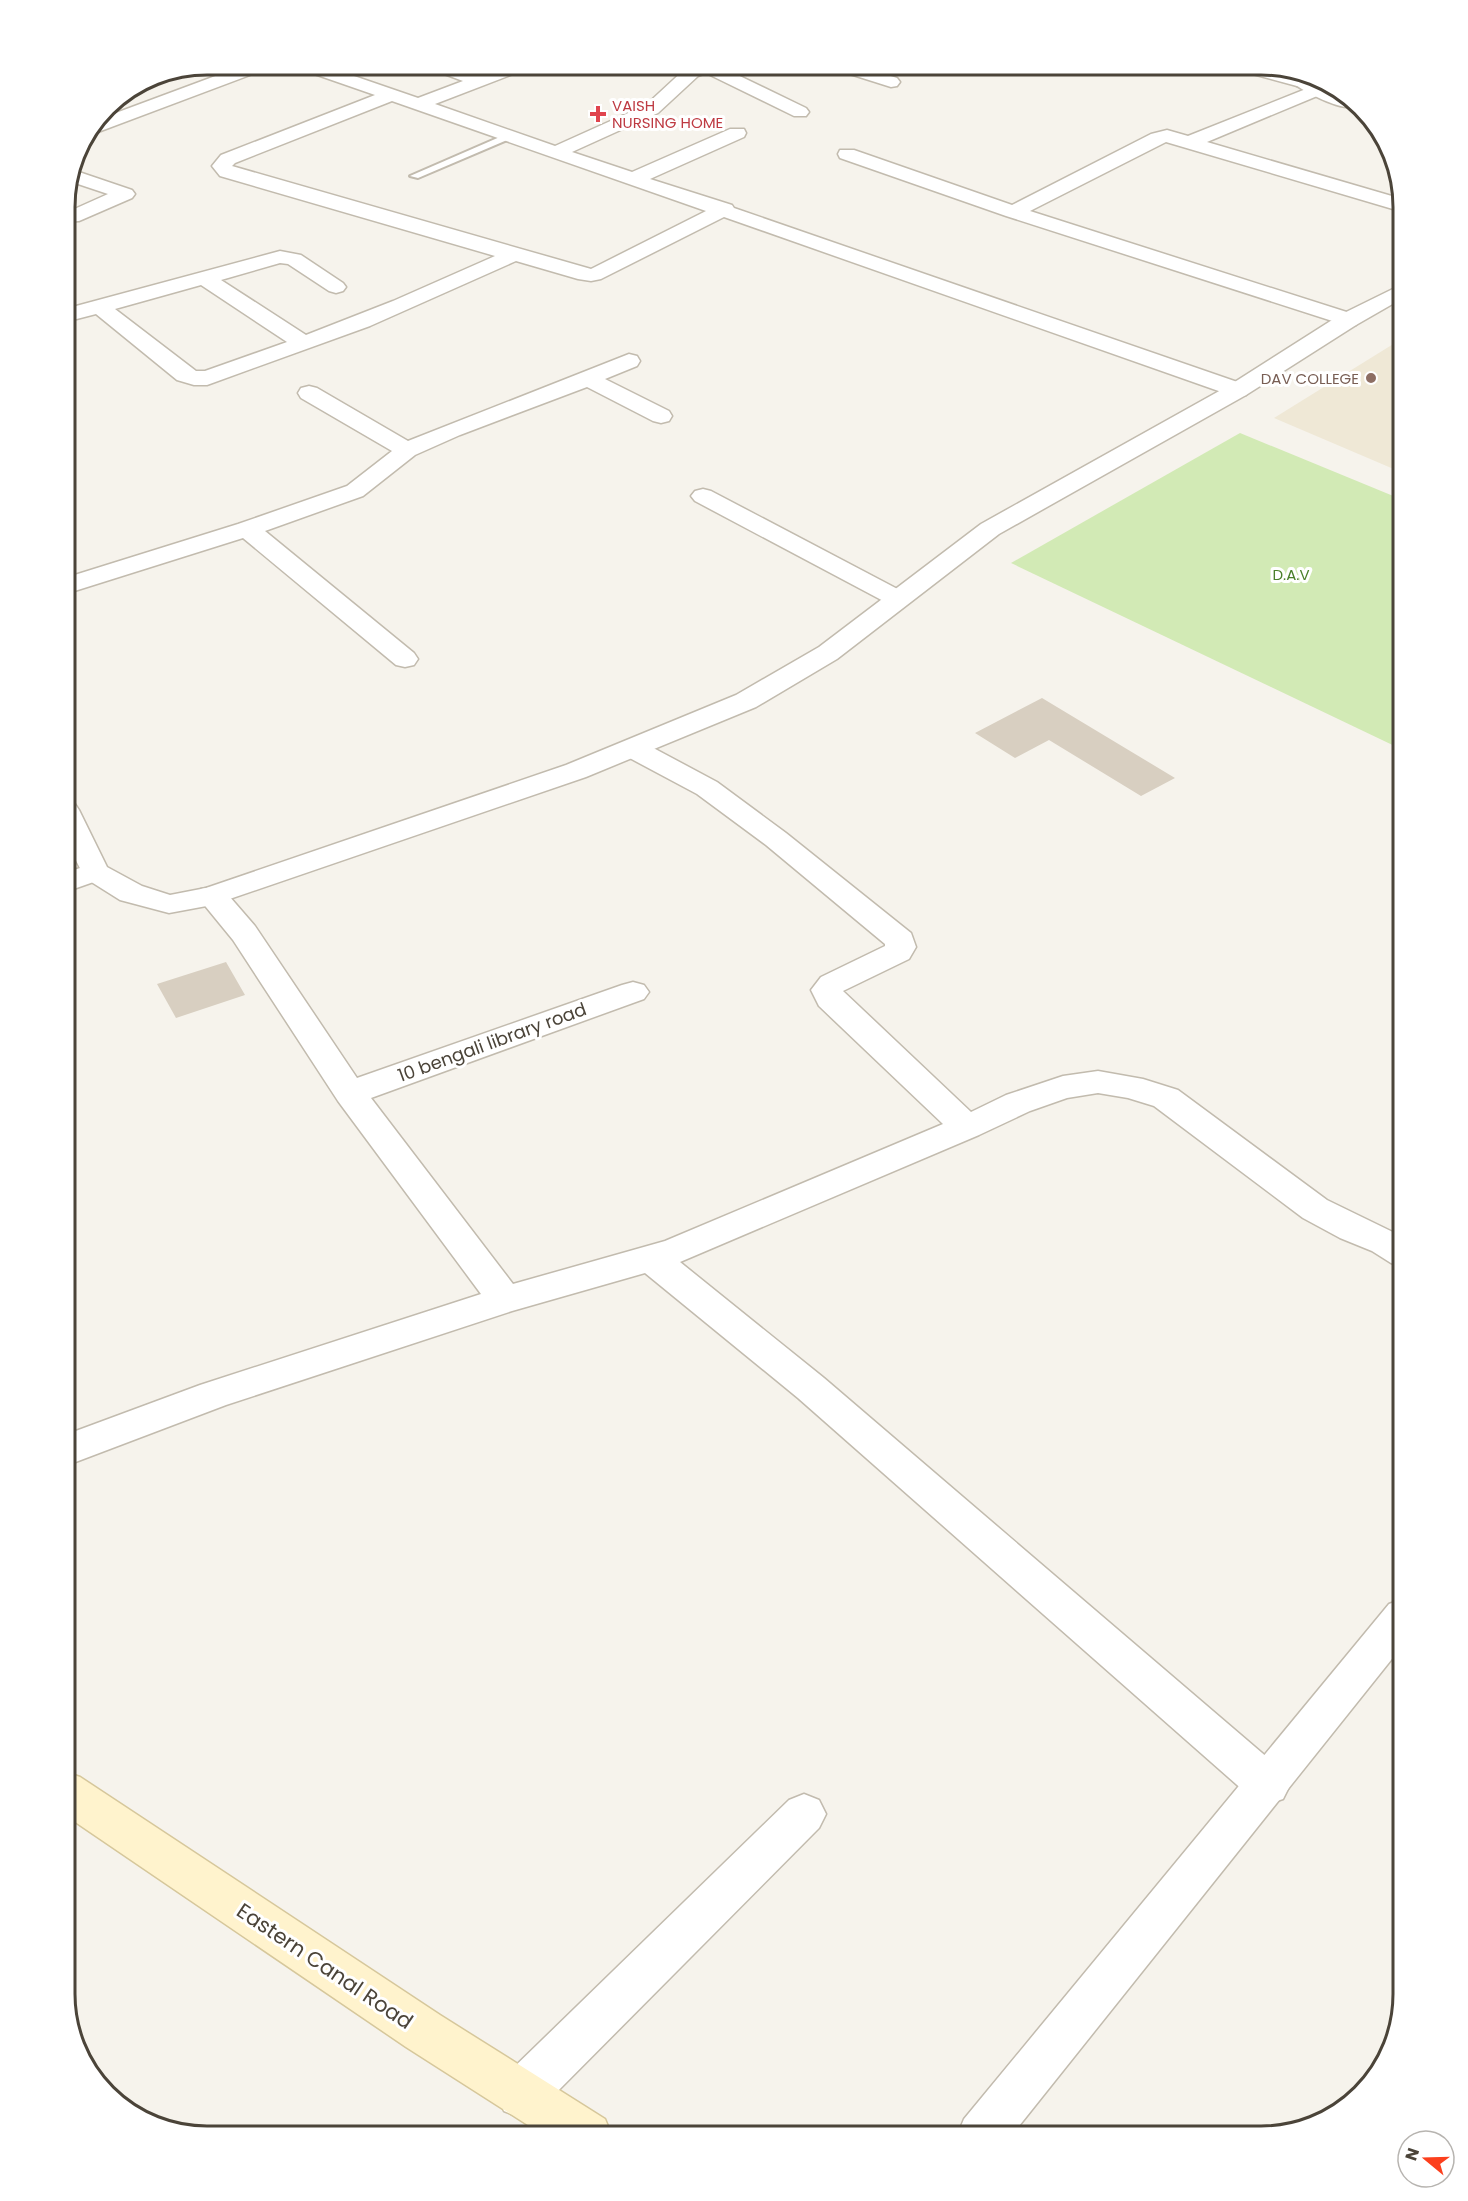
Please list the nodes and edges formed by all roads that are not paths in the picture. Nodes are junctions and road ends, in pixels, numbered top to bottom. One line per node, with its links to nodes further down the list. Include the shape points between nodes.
1 (231, 75): 16 (street)
2 (337, 75): 12 (street)
3 (465, 75): 8 (street)
4 (495, 75): 8 (street)
5 (690, 75): 20 (street, via 652,109)
6 (727, 75): 15 (street)
7 (870, 75): 10 (street)
8 (480, 81): 14 (street)
9 (1301, 81): 11 (street)
10 (891, 82)
11 (1316, 90): 13 (street); 19 (street)
12 (392, 95): 14 (street); 29 (street, via 228,159 222,166 227,171)
13 (1330, 95)
14 (418, 104): 18 (street)
15 (800, 112)
16 (106, 122)
17 (737, 133): 24 (street)
18 (508, 136): 20 (street); 22 (lane)
19 (1191, 142): 25 (street); 27 (street, via 1167,136 1158,138)
20 (556, 152): 24 (street)
21 (847, 154): 27 (street)
22 (415, 176)
23 (78, 178): 28 (street, via 125,194)
24 (633, 179): 26 (street)
25 (1393, 203)
26 (725, 209): 29 (street, via 601,273 591,275); 39 (street)
27 (1013, 212): 35 (street)
28 (75, 215)
29 (513, 255): 36 (street, via 456,284)
30 (206, 279): 31 (street, via 287,257); 33 (street); 36 (street)
31 (336, 287)
32 (1393, 296): 35 (street)
33 (100, 307): 34 (street); 36 (street, via 185,375 194,378 207,378)
34 (75, 313)
35 (1348, 320): 39 (street)
36 (304, 343)
37 (629, 361): 38 (street)
38 (588, 379): 41 (street); 42 (street)
39 (1238, 390): 46 (street, via 990,529)
40 (309, 393): 42 (street)
41 (661, 416)
42 (407, 450): 44 (street, via 355,491)
43 (703, 496): 46 (street)
44 (247, 529): 45 (street); 47 (street)
45 (75, 583)
46 (898, 599): 48 (street, via 828,653 746,701)
47 (405, 659)
48 (634, 749): 52 (street); 55 (street, via 707,788 900,940 898,952 832,984 827,990 830,999)
49 (75, 831): 50 (street)
50 (94, 872): 51 (street); 52 (street, via 131,893 169,904)
51 (75, 879)
52 (212, 896): 54 (street, via 244,933)
53 (633, 992): 54 (street, 10 bengali library road)
54 (350, 1093): 58 (street)
55 (967, 1127): 56 (street, via 1063,1087 1098,1082 1131,1087 1166,1098 1287,1191 1352,1229); 57 (street, via 676,1251)
56 (1393, 1247)
57 (651, 1258): 58 (street); 61 (street, via 811,1388)
58 (505, 1300): 59 (street, via 213,1395)
59 (75, 1447)
60 (1393, 1630): 61 (street)
61 (1268, 1785): 66 (street)
62 (75, 1798): 64 (main road, Eastern Canal Road)
63 (804, 1814): 64 (street)
64 (521, 2094): 65 (main road, Eastern Canal Road)
65 (572, 2126)
66 (989, 2126)

